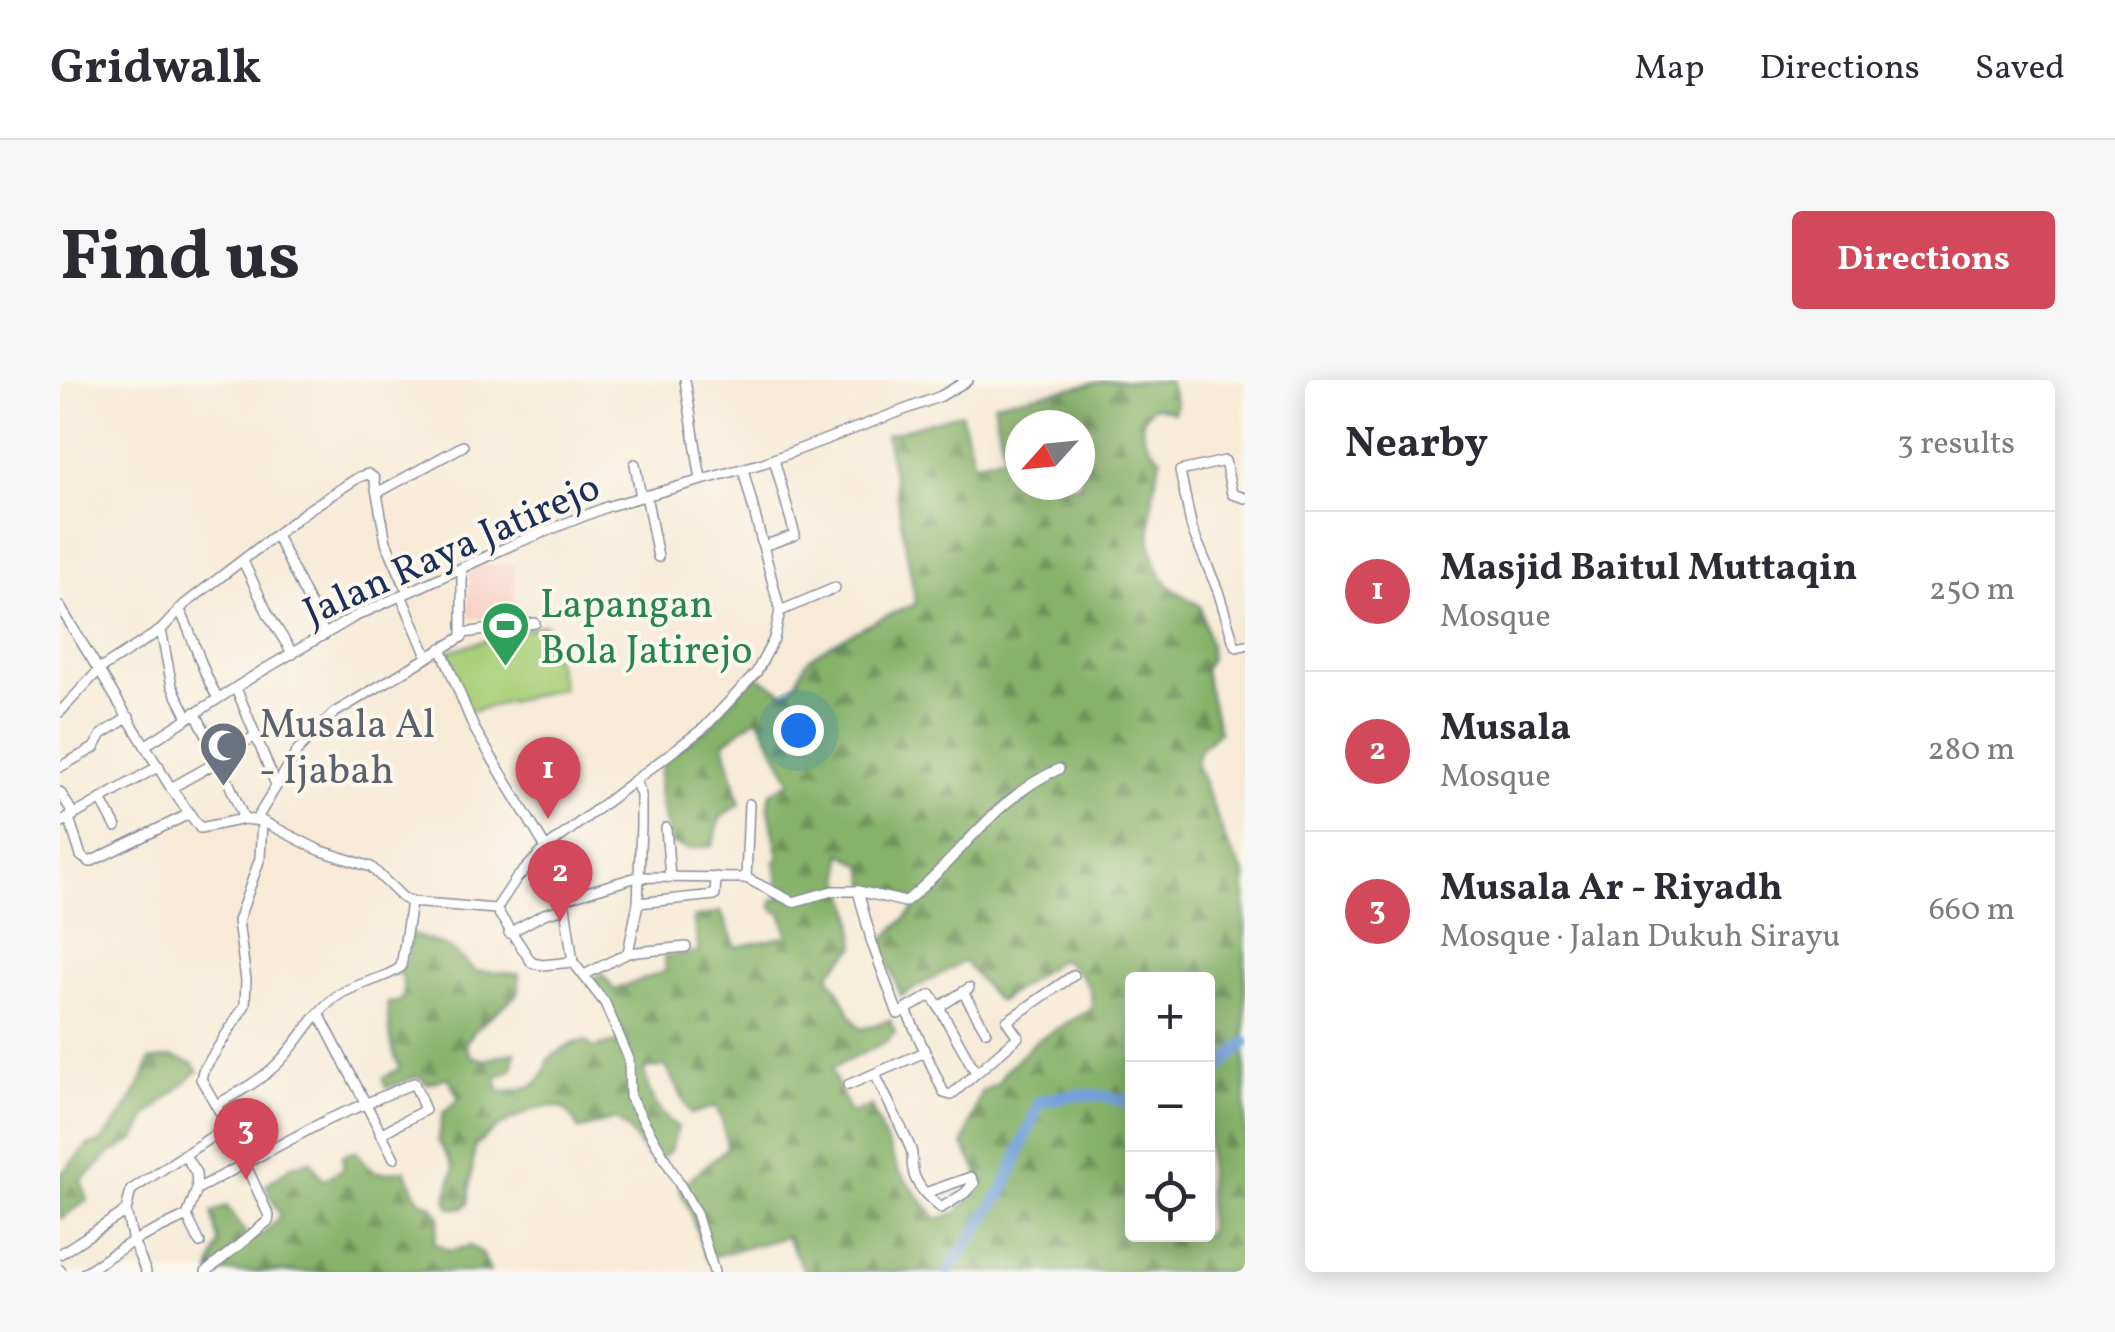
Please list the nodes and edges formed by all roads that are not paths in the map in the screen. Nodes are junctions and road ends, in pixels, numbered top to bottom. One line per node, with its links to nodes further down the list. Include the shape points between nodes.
1 (686, 380): 7 (street)
2 (968, 380): 4 (street, Jalan Raya Jatirejo, via 942,396)
3 (464, 446): 8 (street)
4 (774, 459): 6 (street, Jalan Raya Jatirejo); 12 (street, via 794,535)
5 (635, 464): 9 (street)
6 (743, 469): 7 (street, Jalan Raya Jatirejo); 12 (street)
7 (701, 480): 9 (street, Jalan Raya Jatirejo)
8 (377, 492): 11 (street, via 374,478 359,476); 17 (street)
9 (643, 496): 13 (street); 15 (street, Jalan Raya Jatirejo)
10 (1245, 498): 27 (street, via 1232,494 1225,461 1180,470 1192,529 1234,644)
11 (276, 535): 14 (street); 25 (street)
12 (763, 546): 20 (street)
13 (658, 558)
14 (244, 561): 19 (street); 29 (street)
15 (462, 568): 17 (street, Jalan Raya Jatirejo); 24 (street)
16 (835, 588): 20 (street)
17 (404, 594): 25 (street, Jalan Raya Jatirejo); 30 (street)
18 (60, 607): 22 (street)
19 (178, 609): 23 (street); 33 (street)
20 (780, 611): 43 (street, via 756,673 705,727)
21 (535, 623): 24 (street)
22 (71, 624): 26 (street); 31 (street)
23 (162, 630): 31 (street); 35 (street, via 172,686)
24 (464, 633): 28 (street)
25 (326, 635): 29 (street, Jalan Raya Jatirejo)
26 (60, 636)
27 (1245, 645)
28 (441, 648): 30 (street); 54 (street, via 474,728)
29 (292, 654): 32 (street, Jalan Raya Jatirejo)
30 (427, 656): 44 (street, via 334,713)
31 (100, 669): 34 (street); 36 (street)
32 (236, 688): 33 (street, Jalan Raya Jatirejo); 37 (street)
33 (218, 698): 35 (street, Jalan Raya Jatirejo)
34 (60, 712)
35 (191, 715): 38 (street, Jalan Raya Jatirejo); 39 (street)
36 (129, 717): 38 (street); 41 (street)
37 (254, 737): 39 (street); 44 (street)
38 (146, 745): 40 (street)
39 (219, 759): 45 (street); 51 (street)
40 (159, 766): 45 (street); 47 (street)
41 (60, 767)
42 (1059, 768): 59 (street, via 991,814 905,902)
43 (635, 780): 54 (street); 55 (street, via 642,825)
44 (276, 785): 51 (street)
45 (171, 788): 49 (street)
46 (60, 792): 50 (street)
47 (101, 799): 50 (street); 52 (street)
48 (749, 804): 58 (street)
49 (189, 814): 50 (street, via 90,862 81,856); 51 (street, via 202,828)
50 (68, 819)
51 (254, 820): 60 (street, via 371,867); 79 (street, via 260,858 238,921 244,1005 201,1074)
52 (116, 827)
53 (666, 828): 56 (street)
54 (546, 848): 61 (street); 63 (street)
55 (637, 877): 56 (street); 61 (street); 62 (street)
56 (670, 877): 57 (street)
57 (716, 877): 58 (street); 62 (street, via 715,895)
58 (746, 878): 59 (street, via 793,902)
59 (858, 891): 71 (street, via 896,1012)
60 (412, 902): 63 (street); 72 (street, via 400,966 336,996)
61 (564, 903): 64 (street); 67 (street)
62 (638, 903): 66 (street)
63 (496, 909): 64 (street)
64 (510, 933): 67 (street, via 532,963)
65 (686, 948): 66 (street)
66 (628, 954): 68 (street)
67 (573, 962): 68 (street)
68 (584, 975): 95 (street, via 605,1003 629,1059 630,1096 696,1212)
69 (1074, 976): 75 (street, via 1007,1021 1018,1037)
70 (939, 1007): 71 (street, via 931,995); 73 (street, via 966,990); 75 (street)
71 (906, 1010): 74 (street)
72 (319, 1014): 78 (street); 79 (street, via 278,1064)
73 (986, 1031)
74 (925, 1052): 75 (street, via 944,1093 951,1095); 76 (street)
75 (975, 1071)
76 (876, 1074): 77 (street); 86 (street)
77 (848, 1085)
78 (366, 1104): 81 (street); 81 (street, via 412,1083 426,1106); 84 (street)
79 (216, 1105): 80 (street)
80 (228, 1126): 82 (street); 84 (street)
81 (380, 1134): 83 (street)
82 (184, 1154): 85 (street); 87 (street, via 131,1190)
83 (394, 1158)
84 (246, 1162): 85 (street); 94 (street, via 268,1221)
85 (197, 1190): 88 (street)
86 (925, 1193): 86 (street, via 963,1178 974,1183 941,1208)
87 (126, 1211): 89 (street); 91 (street)
88 (187, 1216): 89 (street); 90 (street)
89 (133, 1241): 92 (street); 93 (street)
90 (200, 1243)
91 (60, 1254)
92 (85, 1272)
93 (146, 1272)
94 (206, 1272)
95 (714, 1272)

